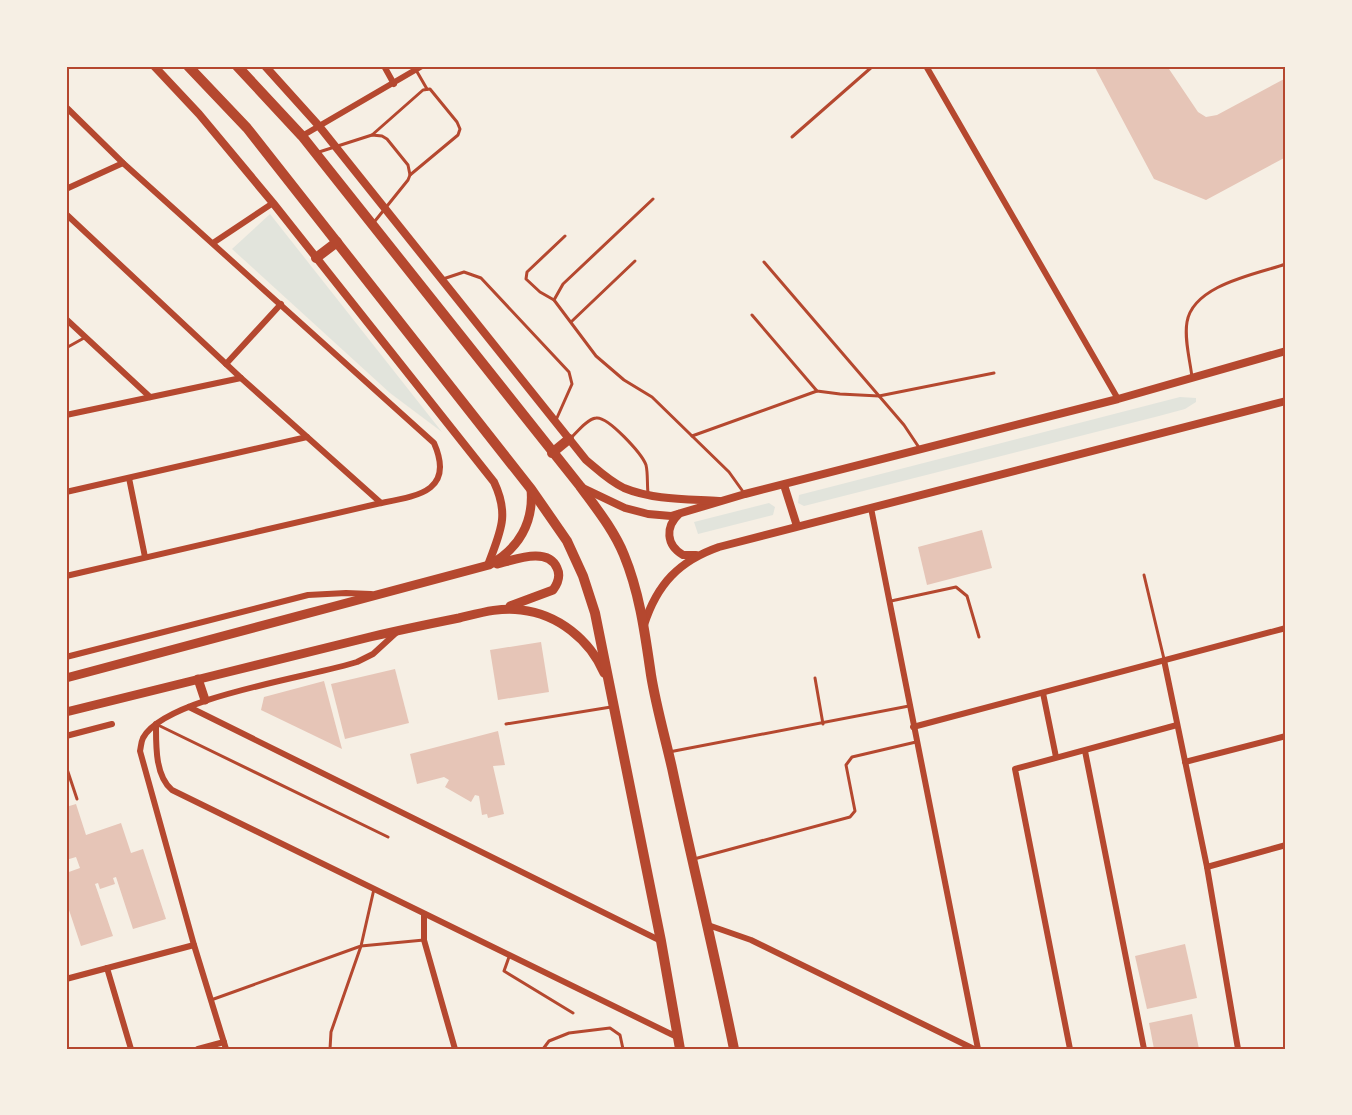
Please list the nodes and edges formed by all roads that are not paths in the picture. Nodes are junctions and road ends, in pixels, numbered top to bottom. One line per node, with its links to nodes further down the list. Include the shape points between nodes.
1 (154, 66): 22 (main road)
2 (188, 66): 27 (highway, via 247,128)
3 (237, 66): 14 (highway)
4 (265, 66): 12 (main road)
5 (384, 66): 9 (street)
6 (873, 66): 15 (lane)
7 (926, 66): 49 (street)
8 (419, 68): 9 (street); 10 (lane)
9 (394, 84): 12 (street)
10 (427, 89): 13 (lane); 19 (lane, via 460,129 458,135)
11 (66, 107): 18 (street)
12 (319, 126): 14 (street); 16 (main road)
13 (372, 135): 16 (lane); 19 (lane, via 387,139 408,165)
14 (302, 136): 17 (highway)
15 (792, 137)
16 (336, 147): 17 (lane); 23 (main road)
17 (316, 154): 25 (highway)
18 (123, 163): 20 (street); 28 (street)
19 (410, 175): 23 (lane)
20 (66, 189)
21 (653, 199): 34 (lane, via 563,284)
22 (273, 203): 28 (street); 29 (main road)
23 (384, 209): 25 (lane); 33 (main road)
24 (66, 214): 42 (street)
25 (372, 225): 57 (highway)
26 (565, 236): 34 (lane, via 527,272 526,279)
27 (337, 242): 29 (highway); 61 (highway)
28 (213, 243): 35 (street)
29 (316, 258): 72 (main road, via 494,482 503,514)
30 (635, 261): 38 (lane)
31 (764, 262): 47 (lane)
32 (1286, 264): 45 (lane, via 1220,286 1201,297 1189,313 1186,325)
33 (441, 280): 52 (main road); 52 (lane, via 464,272 481,278 569,372 572,384)
34 (554, 300): 38 (lane)
35 (280, 304): 42 (street); 66 (street, via 434,443 441,460 440,477 417,496)
36 (752, 315): 46 (lane)
37 (66, 319): 39 (street)
38 (571, 322): 53 (lane, via 596,356 652,397)
39 (86, 337): 40 (lane); 48 (street)
40 (66, 348)
41 (1286, 351): 45 (street)
42 (226, 364): 44 (street)
43 (994, 373): 47 (lane)
44 (241, 378): 48 (street); 54 (street)
45 (1192, 379): 49 (street)
46 (817, 391): 47 (lane); 53 (lane)
47 (879, 396): 56 (lane)
48 (150, 397): 51 (street)
49 (1118, 399): 56 (street)
50 (1286, 401): 67 (street)
51 (66, 415)
52 (556, 422): 55 (main road)
53 (692, 436): 63 (lane, via 729,472)
54 (307, 437): 58 (street); 66 (street)
55 (569, 439): 57 (highway); 64 (main road, via 612,482); 64 (lane, via 597,417 605,419 628,440 646,465)
56 (921, 450): 59 (street)
57 (552, 453): 60 (highway)
58 (129, 478): 62 (street); 71 (street)
59 (784, 484): 63 (street); 69 (street)
60 (580, 486): 68 (street, via 637,512 671,516); 78 (highway, via 624,553)
61 (531, 489): 72 (main road, via 530,514 521,537 504,556); 87 (highway, via 567,541 583,576 595,613)
62 (66, 492)
63 (745, 494): 65 (street)
64 (648, 495): 65 (main road)
65 (719, 501): 68 (street)
66 (381, 502): 71 (street)
67 (871, 508): 69 (street); 76 (street)
68 (680, 513): 70 (street, via 669,528 672,544 683,555)
69 (797, 526): 70 (street)
70 (698, 555): 78 (street, via 663,586)
71 (145, 557): 74 (street)
72 (489, 565): 75 (main road); 77 (main road, via 541,556 553,561 558,569 558,582 550,592)
73 (1144, 575): 83 (lane)
74 (66, 576)
75 (380, 595): 82 (street, via 308,595); 84 (main road)
76 (889, 601): 81 (lane, via 957,587 967,596); 91 (street)
77 (505, 608): 80 (main road); 87 (main road, via 543,615 576,634 600,664)
78 (644, 625): 104 (highway)
79 (1286, 628): 83 (street)
80 (399, 630): 86 (main road); 89 (street, via 373,654 357,662)
81 (979, 637)
82 (66, 657)
83 (1164, 660): 88 (street); 98 (street)
84 (66, 678)
85 (815, 678): 97 (lane)
86 (198, 679): 89 (main road); 93 (main road)
87 (608, 682): 90 (highway)
88 (1043, 693): 99 (street); 105 (street)
89 (205, 700): 92 (street)
90 (613, 706): 96 (lane); 117 (highway)
91 (909, 706): 97 (lane); 99 (street)
92 (189, 707): 95 (street); 117 (street)
93 (66, 712)
94 (112, 724): 101 (street)
95 (156, 724): 109 (lane); 113 (street, via 159,765 169,788); 118 (street, via 141,740 140,751)
96 (506, 724)
97 (823, 724): 104 (lane)
98 (1177, 725): 103 (street); 106 (street)
99 (913, 727): 102 (street)
100 (1286, 735): 106 (street)
101 (66, 736)
102 (916, 742): 111 (lane, via 852,757 846,765 855,811 850,817); 135 (street)
103 (1085, 751): 105 (street); 137 (street)
104 (668, 752): 111 (highway)
105 (1056, 757): 136 (street, via 1015,769)
106 (1185, 762): 112 (street)
107 (66, 766): 108 (lane)
108 (77, 799)
109 (388, 837)
110 (1286, 845): 112 (street)
111 (692, 860): 115 (highway)
112 (1207, 867): 138 (street)
113 (374, 889): 114 (street); 119 (lane)
114 (424, 914): 116 (street); 120 (street)
115 (708, 925): 134 (highway); 135 (street, via 751,940)
116 (424, 940): 119 (lane); 130 (street)
117 (661, 941): 125 (highway)
118 (194, 945): 121 (street); 123 (street)
119 (361, 946): 123 (lane); 129 (lane, via 331,1032)
120 (510, 955): 124 (lane, via 504,971); 125 (street)
121 (107, 968): 122 (street); 127 (street)
122 (66, 979)
123 (211, 1000): 126 (street)
124 (573, 1013)
125 (678, 1037): 133 (highway)
126 (225, 1046): 128 (street)
127 (130, 1049)
128 (198, 1049)
129 (330, 1049)
130 (455, 1049)
131 (543, 1049): 132 (lane, via 549,1041 568,1033 610,1029 620,1035)
132 (623, 1049)
133 (680, 1049)
134 (734, 1049)
135 (976, 1049)
136 (1070, 1049)
137 (1144, 1049)
138 (1238, 1049)

